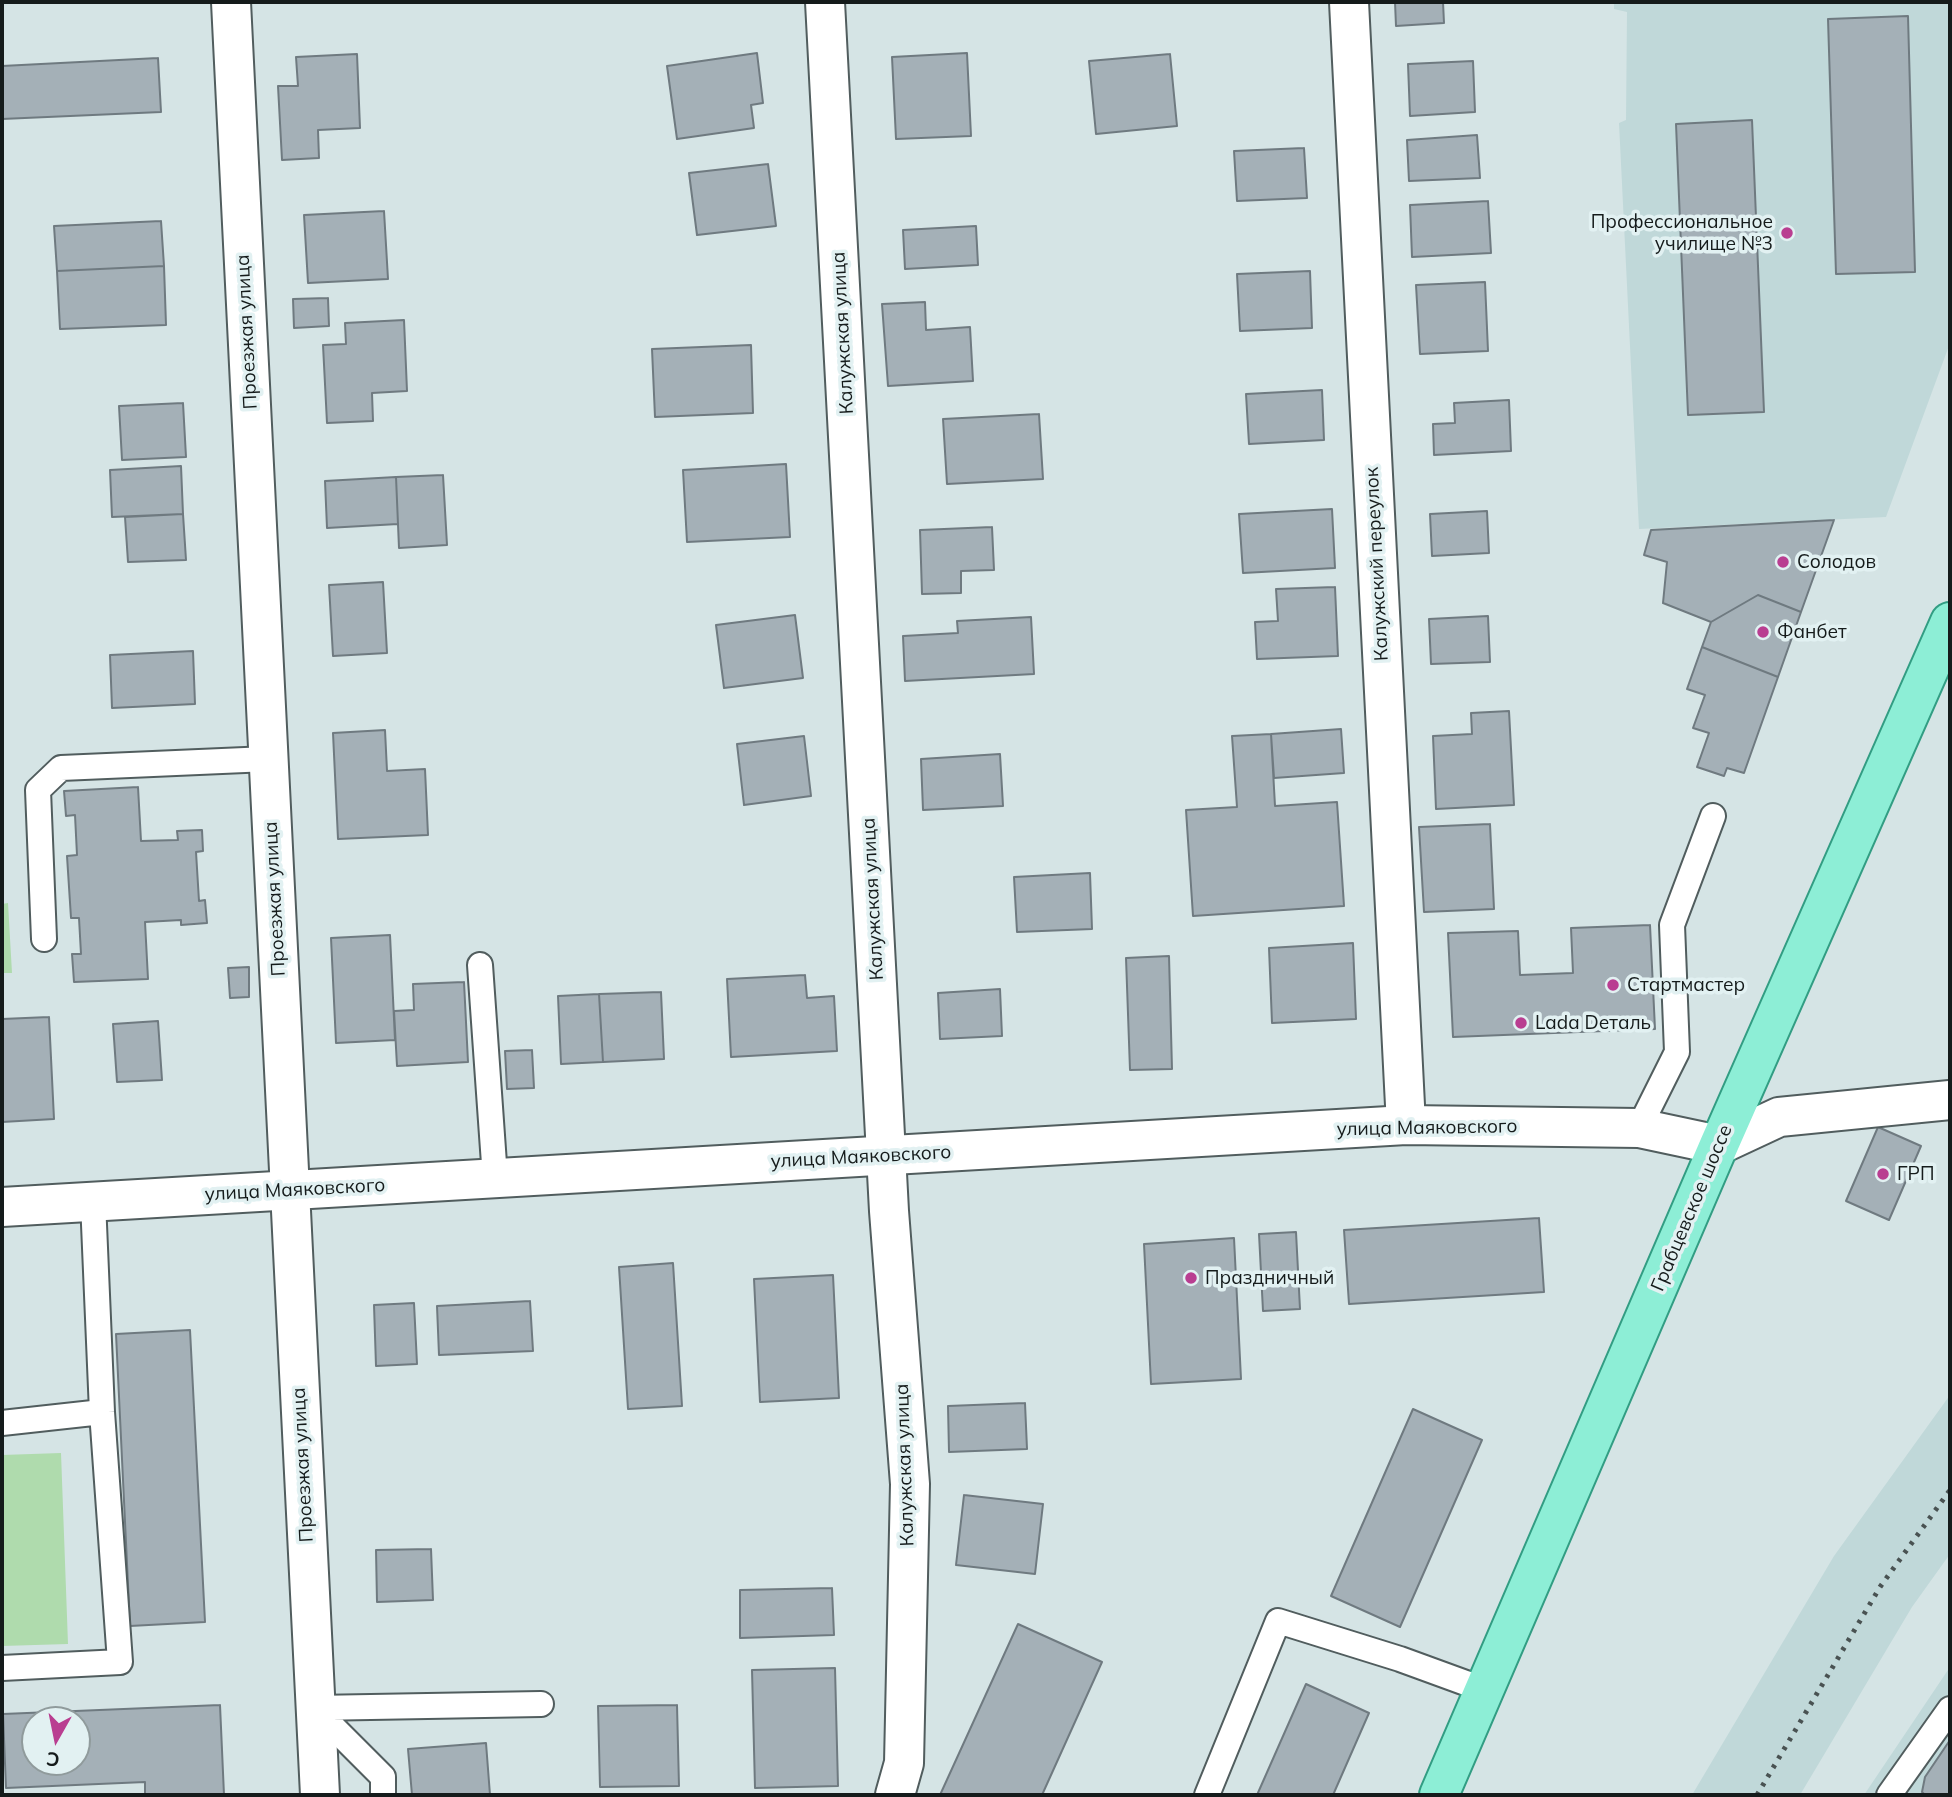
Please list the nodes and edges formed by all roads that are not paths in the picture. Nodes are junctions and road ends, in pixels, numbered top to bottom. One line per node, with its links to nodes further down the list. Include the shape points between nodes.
1 (231, 2): 5 (street, Проезжая улица)
2 (825, 2): 13 (street, Калужская улица)
3 (1349, 2): 10 (street, Калужский переулок)
4 (1950, 622): 12 (main road, Грабцевское шоссе)
5 (268, 759): 7 (lane, via 61,768 38,790); 15 (street, Проезжая улица)
6 (1713, 816): 11 (lane, via 1672,925 1677,1052)
7 (44, 939)
8 (480, 965): 14 (lane)
9 (1950, 1100): 12 (street, via 1779,1117)
10 (1406, 1125): 11 (street, улица Маяковского); 13 (street, улица Маяковского)
11 (1639, 1128): 12 (street, улица Маяковского)
12 (1719, 1145): 21 (main road, Грабцевское шоссе)
13 (886, 1156): 14 (street, улица Маяковского); 27 (street, Калужская улица, via 910,1484 904,1763)
14 (495, 1178): 15 (street, улица Маяковского)
15 (289, 1190): 16 (street, улица Маяковского); 23 (street, Проезжая улица)
16 (93, 1201): 17 (street, улица Маяковского); 18 (lane)
17 (2, 1207)
18 (102, 1412): 19 (lane); 20 (lane, via 120,1662)
19 (2, 1423)
20 (2, 1668)
21 (1485, 1690): 28 (lane, via 1278,1621); 29 (main road, Грабцевское шоссе)
22 (541, 1704): 23 (lane)
23 (314, 1708): 25 (street, Проезжая улица); 26 (lane, via 383,1777)
24 (1950, 1709): 30 (lane)
25 (320, 1795)
26 (383, 1795)
27 (895, 1795)
28 (1207, 1795)
29 (1439, 1795)
30 (1889, 1795)

